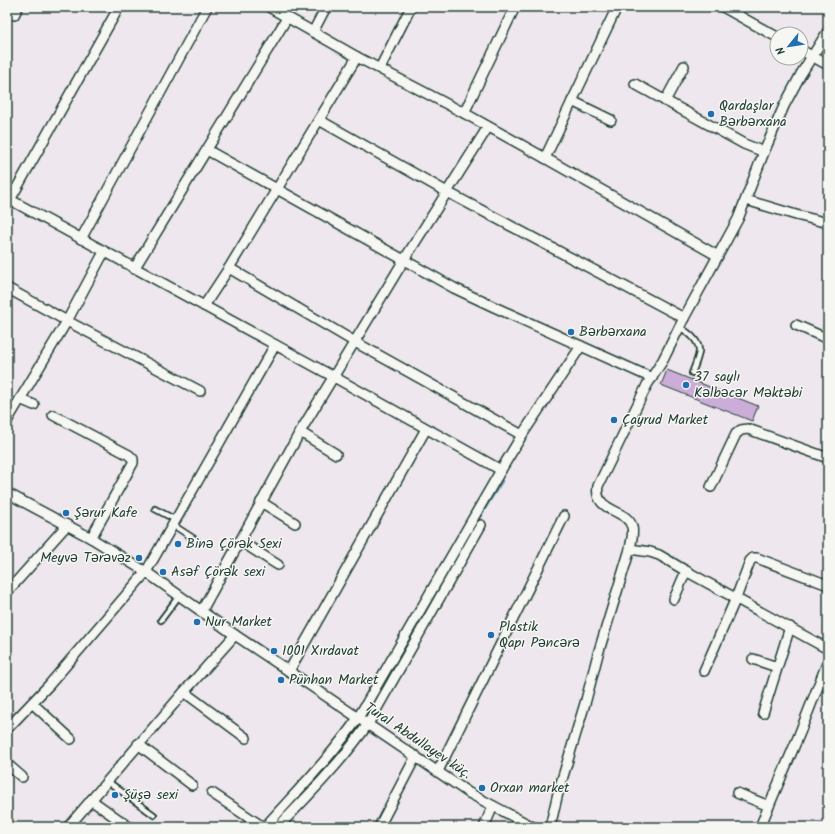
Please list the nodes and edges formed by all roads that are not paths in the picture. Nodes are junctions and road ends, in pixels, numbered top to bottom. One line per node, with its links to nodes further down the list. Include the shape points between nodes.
1 (119, 7): 31 (street)
2 (207, 7): 34 (street)
3 (269, 7): 9 (street)
4 (326, 7): 11 (street)
5 (411, 7): 18 (street)
6 (515, 7): 22 (street)
7 (617, 7): 20 (street)
8 (723, 7): 12 (street)
9 (287, 18): 11 (street); 26 (street)
10 (828, 31): 14 (street)
11 (313, 32): 15 (street)
12 (769, 33)
13 (809, 54): 14 (street)
14 (812, 56): 16 (street); 27 (street, via 784,106)
15 (357, 57): 18 (street); 23 (street)
16 (828, 65)
17 (684, 66): 21 (street)
18 (380, 68): 22 (street)
19 (635, 84): 21 (street)
20 (572, 101): 24 (street); 28 (street)
21 (665, 101): 27 (street, via 744,144)
22 (464, 113): 25 (street)
23 (319, 120): 29 (street); 30 (street)
24 (611, 120)
25 (488, 127): 28 (street); 30 (street)
26 (207, 150): 29 (street); 39 (street)
27 (764, 152): 32 (street)
28 (545, 158): 36 (street)
29 (276, 189): 37 (street); 38 (street)
30 (447, 192): 37 (street); 42 (street)
31 (9, 199): 34 (street)
32 (746, 200): 33 (street); 36 (street)
33 (828, 223)
34 (81, 239): 35 (street)
35 (104, 252): 39 (street); 43 (street)
36 (718, 256): 42 (street)
37 (404, 260): 47 (street); 49 (street, via 454,288)
38 (229, 268): 41 (street); 47 (street)
39 (134, 269): 41 (street)
40 (7, 288): 43 (street)
41 (204, 306): 48 (street)
42 (684, 318): 45 (street)
43 (68, 321): 53 (street); 54 (street)
44 (796, 325): 46 (street)
45 (679, 327): 50 (lane, via 689,333 698,345 699,352); 52 (street)
46 (828, 339)
47 (355, 342): 51 (street); 60 (street)
48 (275, 345): 51 (street); 69 (street)
49 (581, 346): 52 (street); 60 (street)
50 (692, 373)
51 (334, 377): 58 (street); 59 (street)
52 (652, 378): 76 (street, via 597,492 601,502 631,524)
53 (200, 391)
54 (20, 399): 55 (street); 57 (street)
55 (34, 406)
56 (52, 415): 73 (street, via 129,455 132,459 133,463)
57 (7, 421)
58 (426, 429): 63 (street); 93 (street)
59 (300, 432): 61 (street); 66 (street)
60 (522, 435): 63 (street)
61 (336, 454)
62 (828, 458): 64 (street, via 748,429 741,430 736,434)
63 (500, 470): 98 (street)
64 (711, 487)
65 (7, 493): 71 (street, Tural Abdullayev küç.)
66 (262, 502): 70 (street); 75 (street)
67 (156, 509): 69 (lane)
68 (564, 516): 106 (street)
69 (174, 523): 74 (lane); 79 (street)
70 (295, 524)
71 (67, 525): 73 (street, Tural Abdullayev küç.); 81 (street)
72 (481, 525): 99 (street)
73 (91, 538): 79 (street, Tural Abdullayev küç.)
74 (196, 540)
75 (240, 541): 77 (street); 85 (street)
76 (630, 549): 78 (street, via 659,555); 123 (street)
77 (278, 565)
78 (686, 571): 83 (street); 84 (street)
79 (146, 572): 82 (street, Tural Abdullayev küç.); 96 (street)
80 (828, 585): 83 (street, via 753,558)
81 (7, 592)
82 (179, 596): 85 (street, Tural Abdullayev küç.); 86 (lane)
83 (736, 598): 87 (street); 94 (street)
84 (674, 599)
85 (201, 612): 88 (street, Tural Abdullayev küç.)
86 (161, 620)
87 (790, 627): 89 (street); 92 (street)
88 (235, 635): 93 (street, Tural Abdullayev küç.); 95 (street)
89 (828, 649)
90 (753, 659): 92 (street)
91 (828, 661): 114 (street)
92 (777, 667): 97 (street)
93 (289, 670): 98 (street, Tural Abdullayev küç.)
94 (704, 672)
95 (184, 692): 101 (street); 103 (street)
96 (32, 703): 100 (street); 102 (street)
97 (763, 713)
98 (358, 718): 99 (street, Tural Abdullayev küç.); 118 (street, via 335,749)
99 (368, 724): 104 (street, Tural Abdullayev küç.); 119 (street, via 318,785)
100 (7, 729)
101 (246, 738)
102 (71, 739)
103 (138, 744): 108 (street); 109 (street)
104 (416, 756): 106 (street, Tural Abdullayev küç.); 120 (street)
105 (7, 764): 107 (street)
106 (438, 772): 113 (street, Tural Abdullayev küç.)
107 (22, 777)
108 (107, 781): 112 (street); 115 (lane)
109 (192, 785)
110 (737, 793): 114 (street)
111 (212, 794): 118 (street)
112 (91, 800): 116 (street); 117 (street)
113 (493, 806): 121 (street); 122 (street, Tural Abdullayev küç.)
114 (769, 806): 124 (street)
115 (154, 815)
116 (68, 827)
117 (129, 827)
118 (264, 827)
119 (278, 827)
120 (379, 827)
121 (484, 827)
122 (533, 827)
123 (550, 827)
124 (760, 827)

